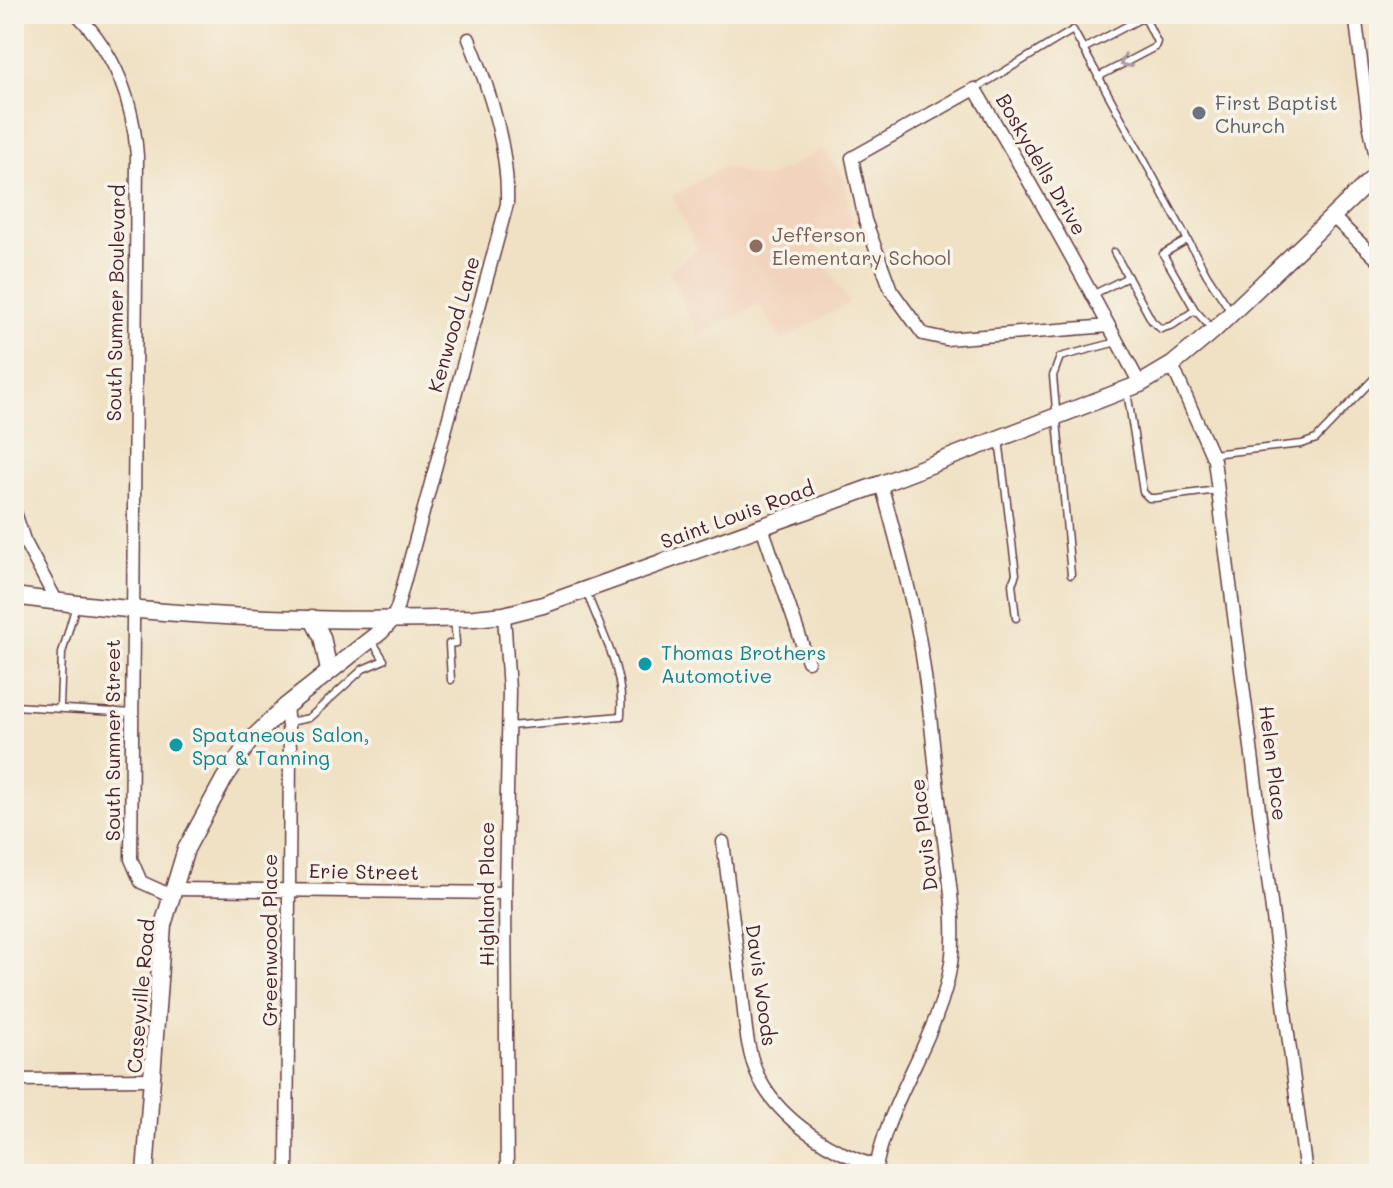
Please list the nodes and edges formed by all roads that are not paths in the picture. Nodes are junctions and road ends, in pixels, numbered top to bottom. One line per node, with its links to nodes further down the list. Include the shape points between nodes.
1 (77, 14): 35 (street, South Sumner Boulevard, via 119,73 135,128)
2 (1371, 14): 3 (lane)
3 (1355, 15): 8 (street)
4 (469, 39): 40 (street, Kenwood Lane, via 497,123 507,204)
5 (1083, 49): 6 (lane); 6 (lane, one-way to 6, via 1146,20 1155,47); 7 (lane, via 1073,30)
6 (1098, 77): 10 (lane)
7 (975, 89): 14 (street, Boskydells Drive); 17 (street, Boskydells Drive, via 852,158 865,220 891,290 923,334 946,339)
8 (1379, 172): 9 (street, Saint Louis Road)
9 (1333, 217): 12 (street); 16 (street, Saint Louis Road)
10 (1187, 240): 15 (lane, via 1163,254); 16 (lane)
11 (1114, 252): 13 (lane)
12 (1379, 261)
13 (1128, 277): 14 (lane); 15 (lane, via 1161,329)
14 (1092, 295): 17 (street, Boskydells Drive)
15 (1195, 310): 18 (lane)
16 (1232, 313): 18 (street, Saint Louis Road)
17 (1109, 326): 19 (street, Boskydells Drive)
18 (1213, 331): 20 (street, Saint Louis Road)
19 (1117, 342): 22 (street, Boskydells Drive); 23 (lane, via 1060,357 1053,376)
20 (1172, 365): 22 (street, Saint Louis Road); 25 (street, Helen Place)
21 (1379, 373): 25 (lane, via 1316,439)
22 (1133, 387): 23 (street, Saint Louis Road); 27 (lane, via 1143,492 1155,498)
23 (1057, 417): 24 (street, Saint Louis Road); 30 (lane)
24 (999, 439): 26 (street, Saint Louis Road); 39 (lane, via 1016,574)
25 (1212, 454): 27 (street, Helen Place)
26 (881, 484): 29 (street, Saint Louis Road); 58 (street, Davis Place, via 923,662 951,909 951,962)
27 (1218, 490): 62 (street, Helen Place)
28 (14, 509): 33 (street)
29 (762, 527): 31 (street, Saint Louis Road); 42 (street)
30 (1071, 575)
31 (585, 590): 36 (street, Saint Louis Road); 51 (lane, via 615,662 621,716)
32 (14, 596): 33 (street, Saint Louis Road)
33 (57, 602): 34 (street, Saint Louis Road)
34 (77, 604): 35 (street, Saint Louis Road); 48 (lane, via 62,653)
35 (132, 609): 37 (street, Saint Louis Road); 49 (street, South Sumner Street)
36 (504, 615): 38 (street, Saint Louis Road); 51 (street, Highland Place)
37 (312, 618): 40 (street, Saint Louis Road); 43 (street, via 326,648)
38 (454, 618): 40 (street, Saint Louis Road); 44 (lane)
39 (1016, 618)
40 (392, 619): 41 (street, Caseyville Road)
41 (371, 639): 43 (street, Caseyville Road); 46 (lane, via 384,660 363,669)
42 (808, 661)
43 (329, 671): 45 (street, Caseyville Road)
44 (451, 680)
45 (309, 687): 46 (lane); 50 (street, Caseyville Road)
46 (323, 704): 50 (lane, via 309,718)
47 (14, 706): 48 (lane)
48 (60, 707): 49 (lane)
49 (133, 713): 54 (street, South Sumner Street, via 131,859 141,882)
50 (287, 714): 53 (street, Greenwood Place); 54 (street, Caseyville Road, via 249,742 224,779 186,849)
51 (509, 726): 55 (street, Highland Place)
52 (723, 842): 58 (street, Davis Woods, via 748,1042 761,1083 787,1114 825,1144)
53 (289, 889): 54 (street, Erie Street); 55 (street, Erie Street); 60 (street, Greenwood Place)
54 (173, 893): 56 (street, Caseyville Road, via 163,925)
55 (505, 893): 61 (street, Highland Place)
56 (152, 1079): 57 (street); 59 (street, Caseyville Road)
57 (14, 1080)
58 (876, 1170)
59 (145, 1174)
60 (287, 1174)
61 (507, 1174)
62 (1306, 1174)

